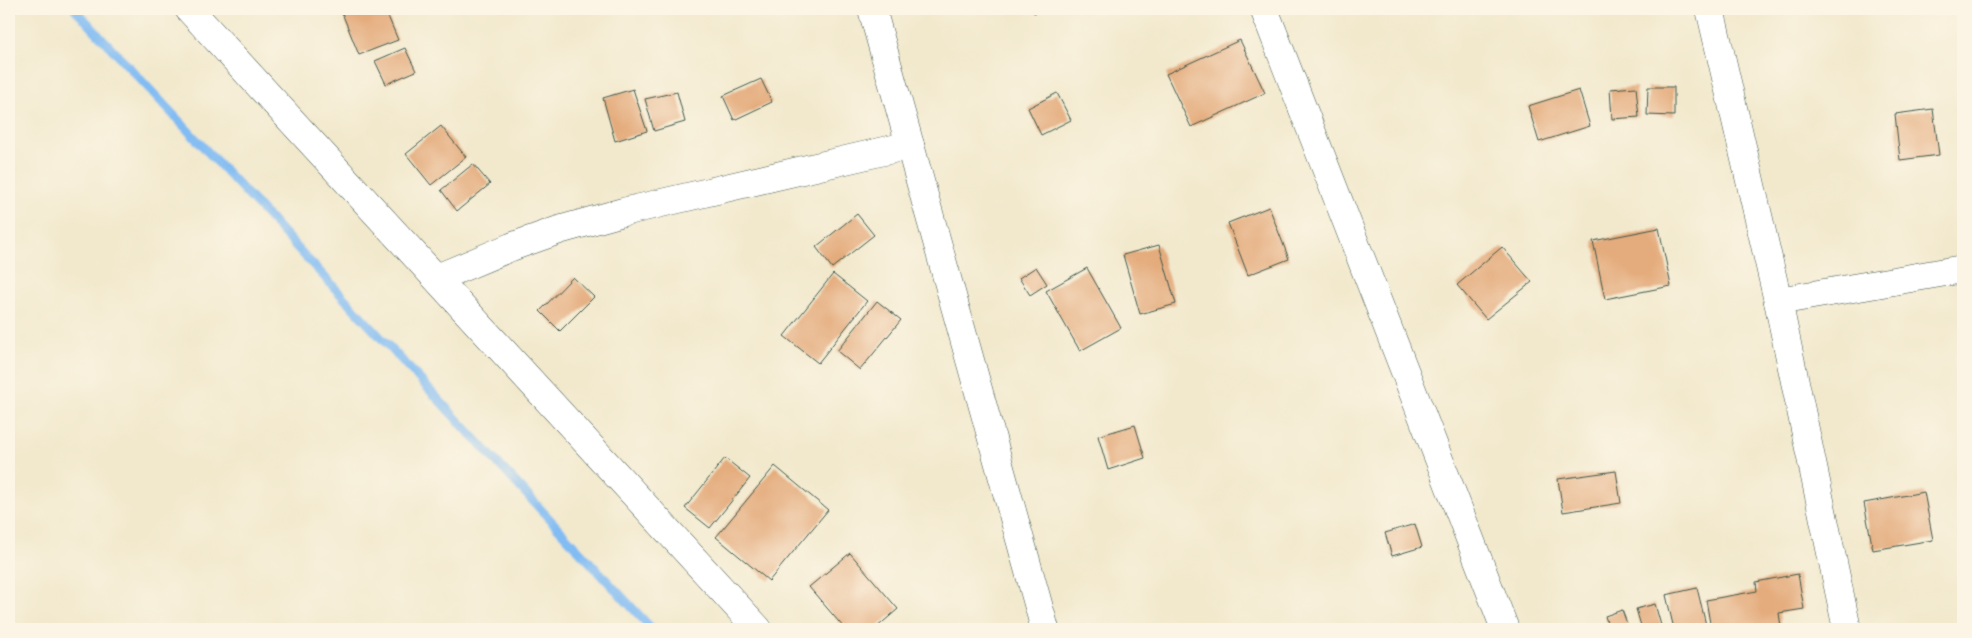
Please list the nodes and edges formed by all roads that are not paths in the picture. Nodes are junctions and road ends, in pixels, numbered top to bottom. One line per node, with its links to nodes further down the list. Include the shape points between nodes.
1 (192, 9): 7 (street)
2 (872, 9): 5 (street)
3 (1264, 9): 11 (street)
4 (1710, 9): 8 (street)
5 (910, 145): 7 (street, via 614,214 511,247); 10 (street)
6 (1963, 269): 8 (street)
7 (437, 278): 9 (street)
8 (1778, 301): 12 (street)
9 (758, 629)
10 (1045, 629)
11 (1504, 629)
12 (1847, 629)

